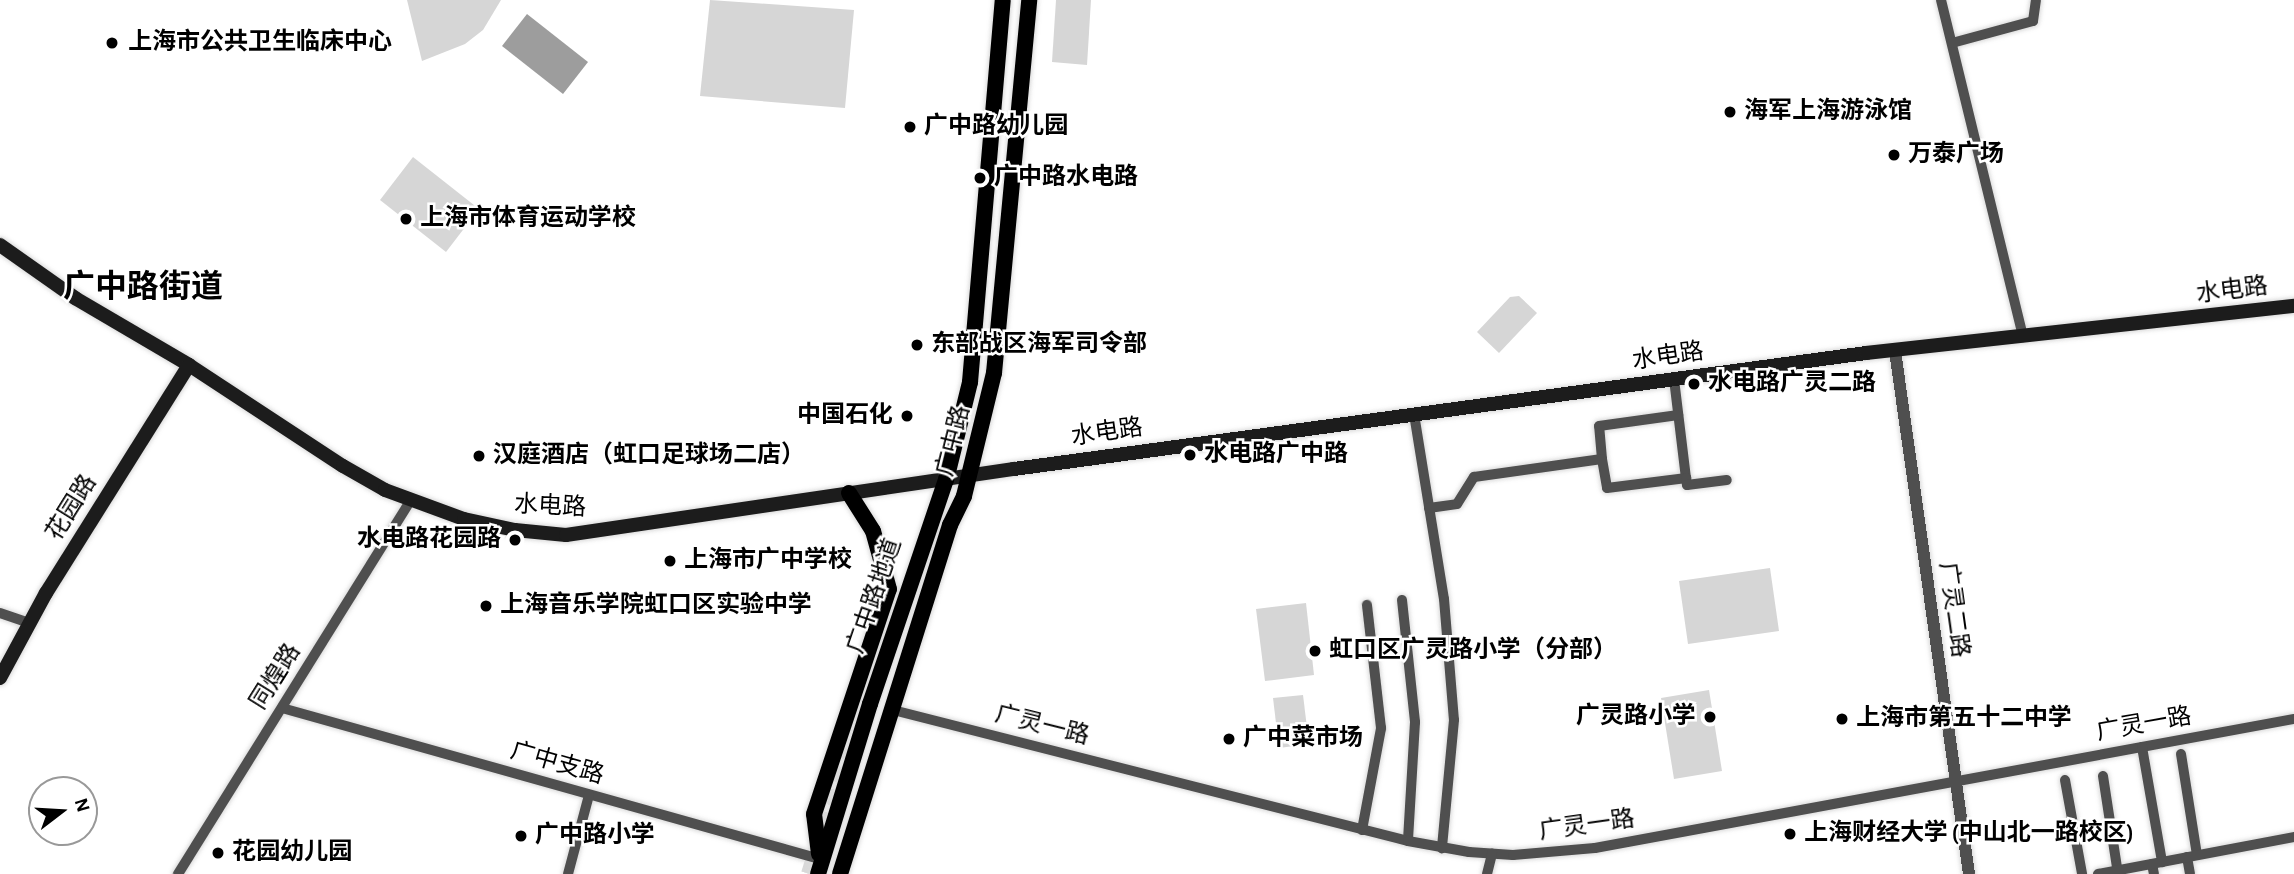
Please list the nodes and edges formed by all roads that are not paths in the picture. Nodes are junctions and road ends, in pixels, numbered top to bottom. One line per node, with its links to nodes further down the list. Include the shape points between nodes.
1 (1003, 0): 17 (main road, 广中路, via 970,382)
2 (1029, 0): 15 (main road, 广中路, via 994,373)
3 (1941, 0): 5 (street)
4 (2036, 0): 5 (street, via 2033,20)
5 (1952, 43): 8 (street)
6 (0, 246): 10 (main road, 水电路, via 75,298)
7 (2294, 306): 8 (main road, 水电路)
8 (2023, 337): 9 (main road, 水电路)
9 (1895, 351): 11 (main road, 水电路); 37 (street, 广灵二路)
10 (189, 365): 20 (main road, 水电路, via 343,466); 26 (main road, 花园路)
11 (1674, 379): 12 (main road, 水电路); 13 (street)
12 (1413, 415): 15 (main road, 水电路); 21 (street)
13 (1678, 415): 14 (street, via 1599,426); 16 (street)
14 (1602, 459): 16 (street, via 1607,488); 21 (street, via 1475,478 1457,504)
15 (970, 476): 17 (main road, 水电路); 30 (main road, 广中路, via 950,525)
16 (1686, 478): 18 (street, via 1686,485)
17 (946, 480): 19 (main road, 水电路); 22 (main road, 广中路)
18 (1727, 480)
19 (849, 494): 20 (main road, 水电路, via 578,535 499,527); 46 (main road, via 873,531 889,589 814,814)
20 (410, 501): 29 (street, 同煌路)
21 (1429, 508): 42 (street, via 1444,599 1454,720)
22 (934, 513): 28 (main road, 广中路地道, via 923,524); 46 (main road, 广中路)
23 (1402, 600): 41 (street, via 1415,722)
24 (1367, 605): 39 (street, via 1381,728)
25 (0, 613): 26 (street)
26 (29, 623): 27 (main road, 花园路)
27 (0, 678)
28 (865, 697)
29 (282, 708): 38 (street, 广中支路); 48 (street, 同煌路)
30 (893, 710): 35 (main road, 广中路); 39 (street, 广灵一路)
31 (2294, 719): 32 (street, 广灵一路)
32 (2142, 747): 37 (street, 广灵一路); 45 (street)
33 (2181, 754): 44 (street)
34 (2103, 776): 47 (street)
35 (870, 778): 50 (main road, via 845,827); 51 (main road, 广中路)
36 (2065, 780): 54 (street)
37 (1956, 781): 43 (street, 广灵一路, via 1588,850); 53 (street, 广灵二路)
38 (589, 795): 46 (street, 广中支路); 49 (street)
39 (1362, 830): 41 (street, 广灵一路)
40 (2294, 837): 44 (street)
41 (1408, 841): 42 (street, 广灵一路)
42 (1442, 848): 43 (street, 广灵一路)
43 (1492, 854): 52 (street)
44 (2192, 856): 45 (street); 56 (street)
45 (2156, 866): 47 (street)
46 (819, 867)
47 (2117, 872): 55 (street)
48 (178, 874)
49 (568, 874)
50 (833, 874)
51 (840, 874)
52 (1487, 874)
53 (1969, 874)
54 (2082, 874)
55 (2098, 874)
56 (2190, 874)

